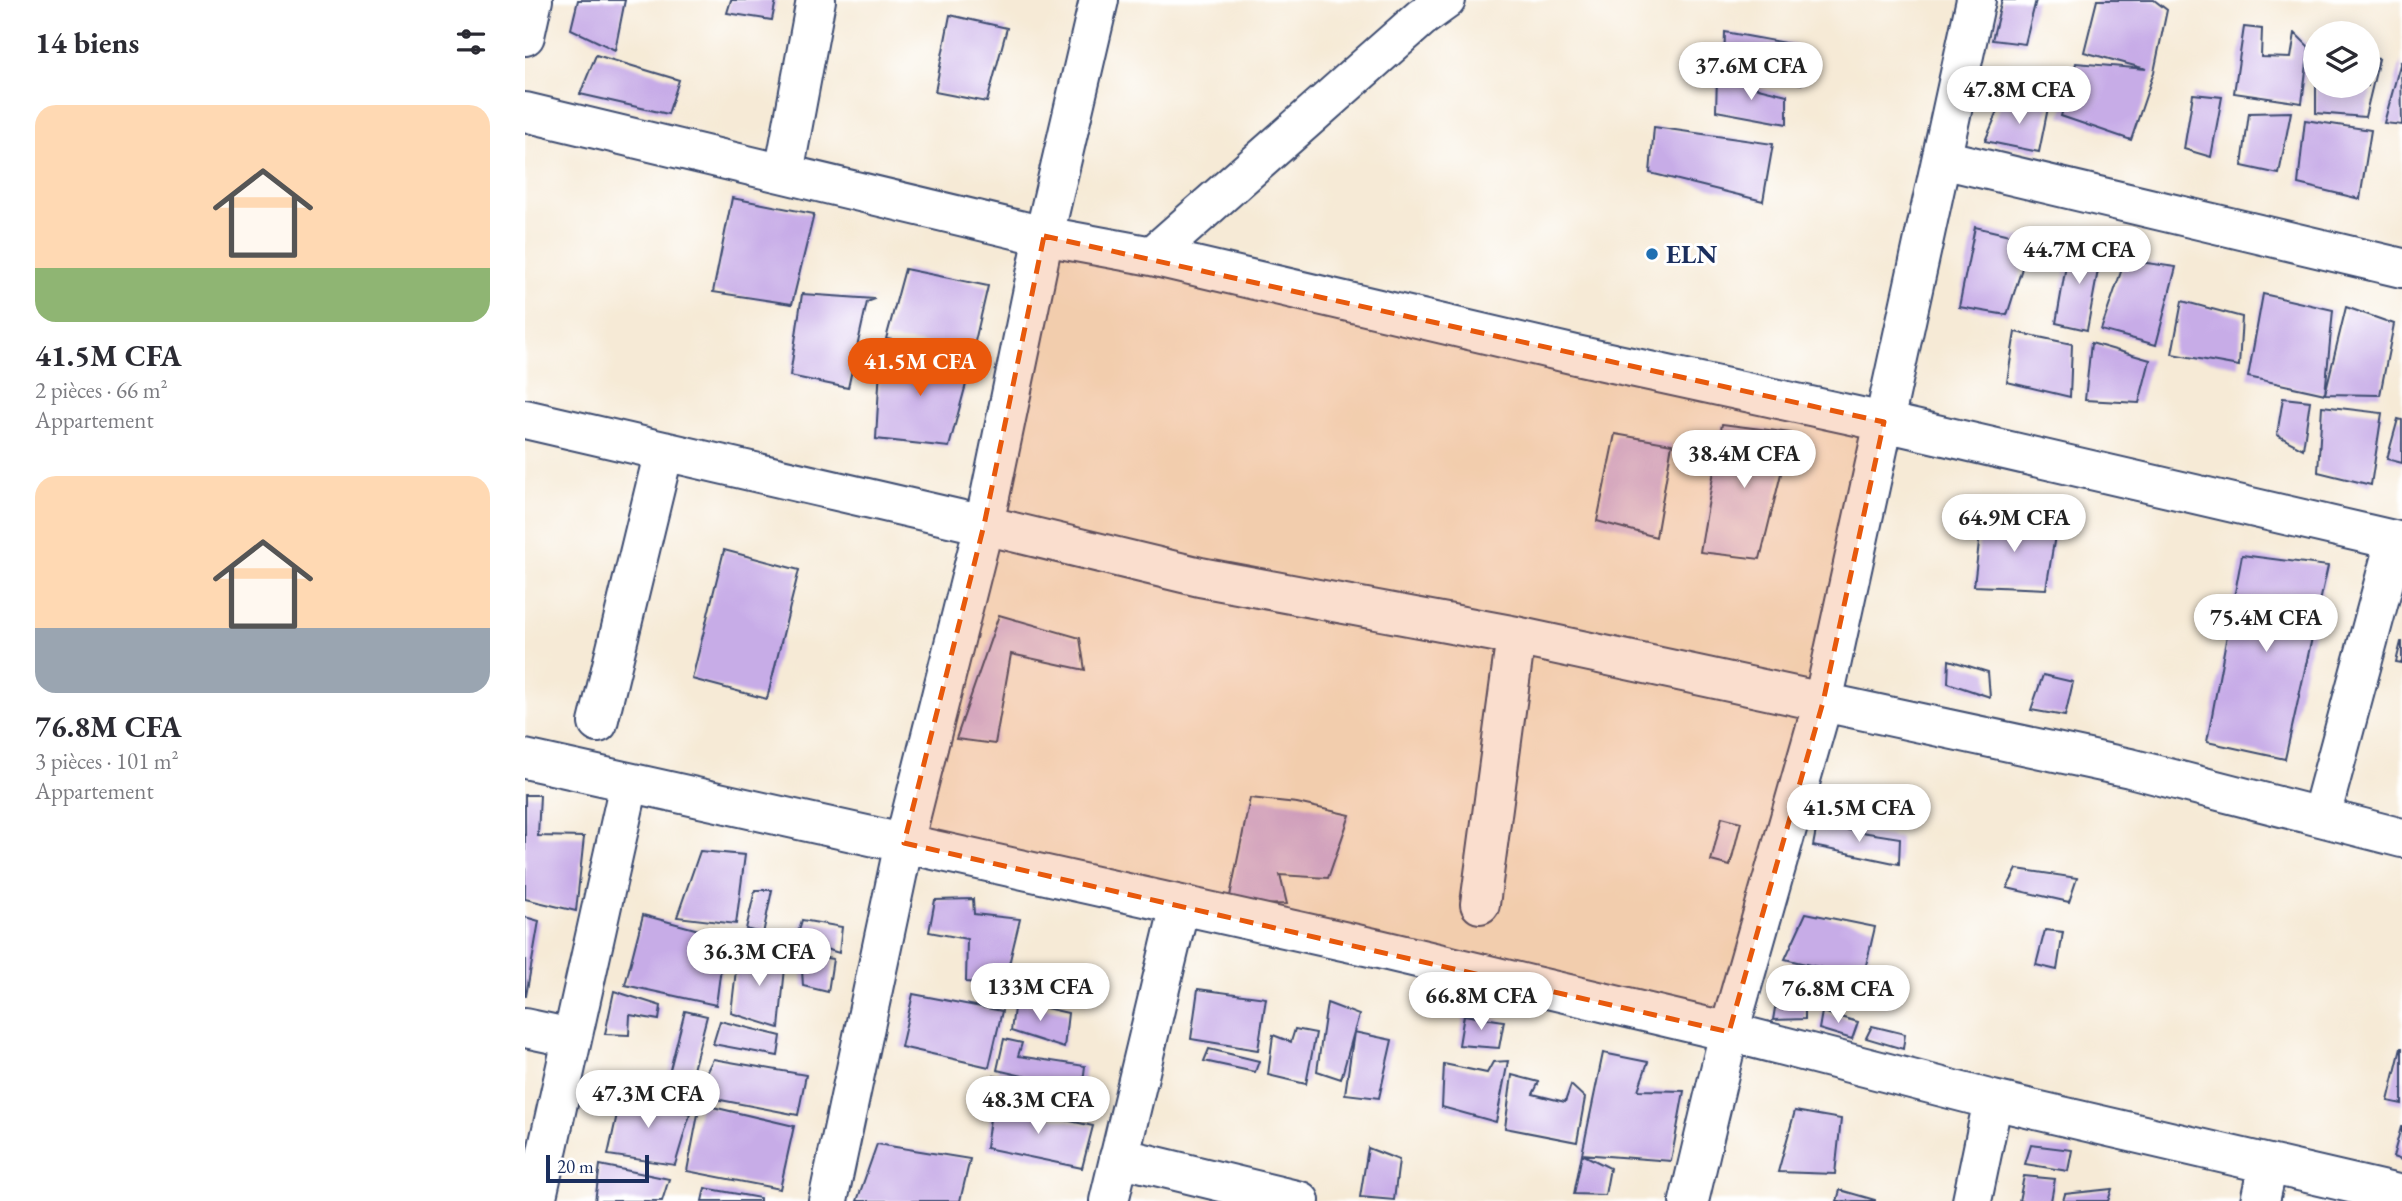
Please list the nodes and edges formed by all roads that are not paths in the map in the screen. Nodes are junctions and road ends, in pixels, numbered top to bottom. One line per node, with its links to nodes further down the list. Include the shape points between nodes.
1 (533, 0): 6 (street)
2 (816, 0): 9 (street)
3 (1099, 0): 10 (street)
4 (1445, 0): 11 (street)
5 (1976, 0): 8 (street)
6 (525, 36)
7 (525, 113): 9 (street)
8 (1942, 159): 12 (street); 14 (street)
9 (784, 173): 10 (street)
10 (1044, 236): 11 (street); 16 (street)
11 (1151, 256): 14 (street)
12 (2402, 268)
13 (525, 419): 15 (street)
14 (1884, 422): 17 (street); 19 (street)
15 (664, 451): 16 (street); 20 (street)
16 (984, 524): 18 (street, via 1200,577); 25 (street)
17 (2399, 541): 23 (street)
18 (1516, 636): 19 (street); 26 (street)
19 (1823, 702): 23 (street, via 2130,768); 29 (street)
20 (598, 723)
21 (525, 759): 22 (street)
22 (629, 784): 25 (street); 30 (street)
23 (2321, 816): 24 (street)
24 (2402, 838)
25 (904, 843): 27 (street); 36 (street)
26 (1480, 904)
27 (1180, 905): 29 (street); 32 (street)
28 (525, 1028): 30 (street)
29 (1729, 1032): 31 (street); 39 (street)
30 (572, 1038): 35 (street)
31 (1993, 1100): 33 (street); 40 (street)
32 (1119, 1157): 37 (street); 38 (street)
33 (2264, 1183): 34 (street)
34 (2402, 1195)
35 (535, 1201)
36 (828, 1201)
37 (1108, 1201)
38 (1300, 1201)
39 (1689, 1201)
40 (1972, 1201)

